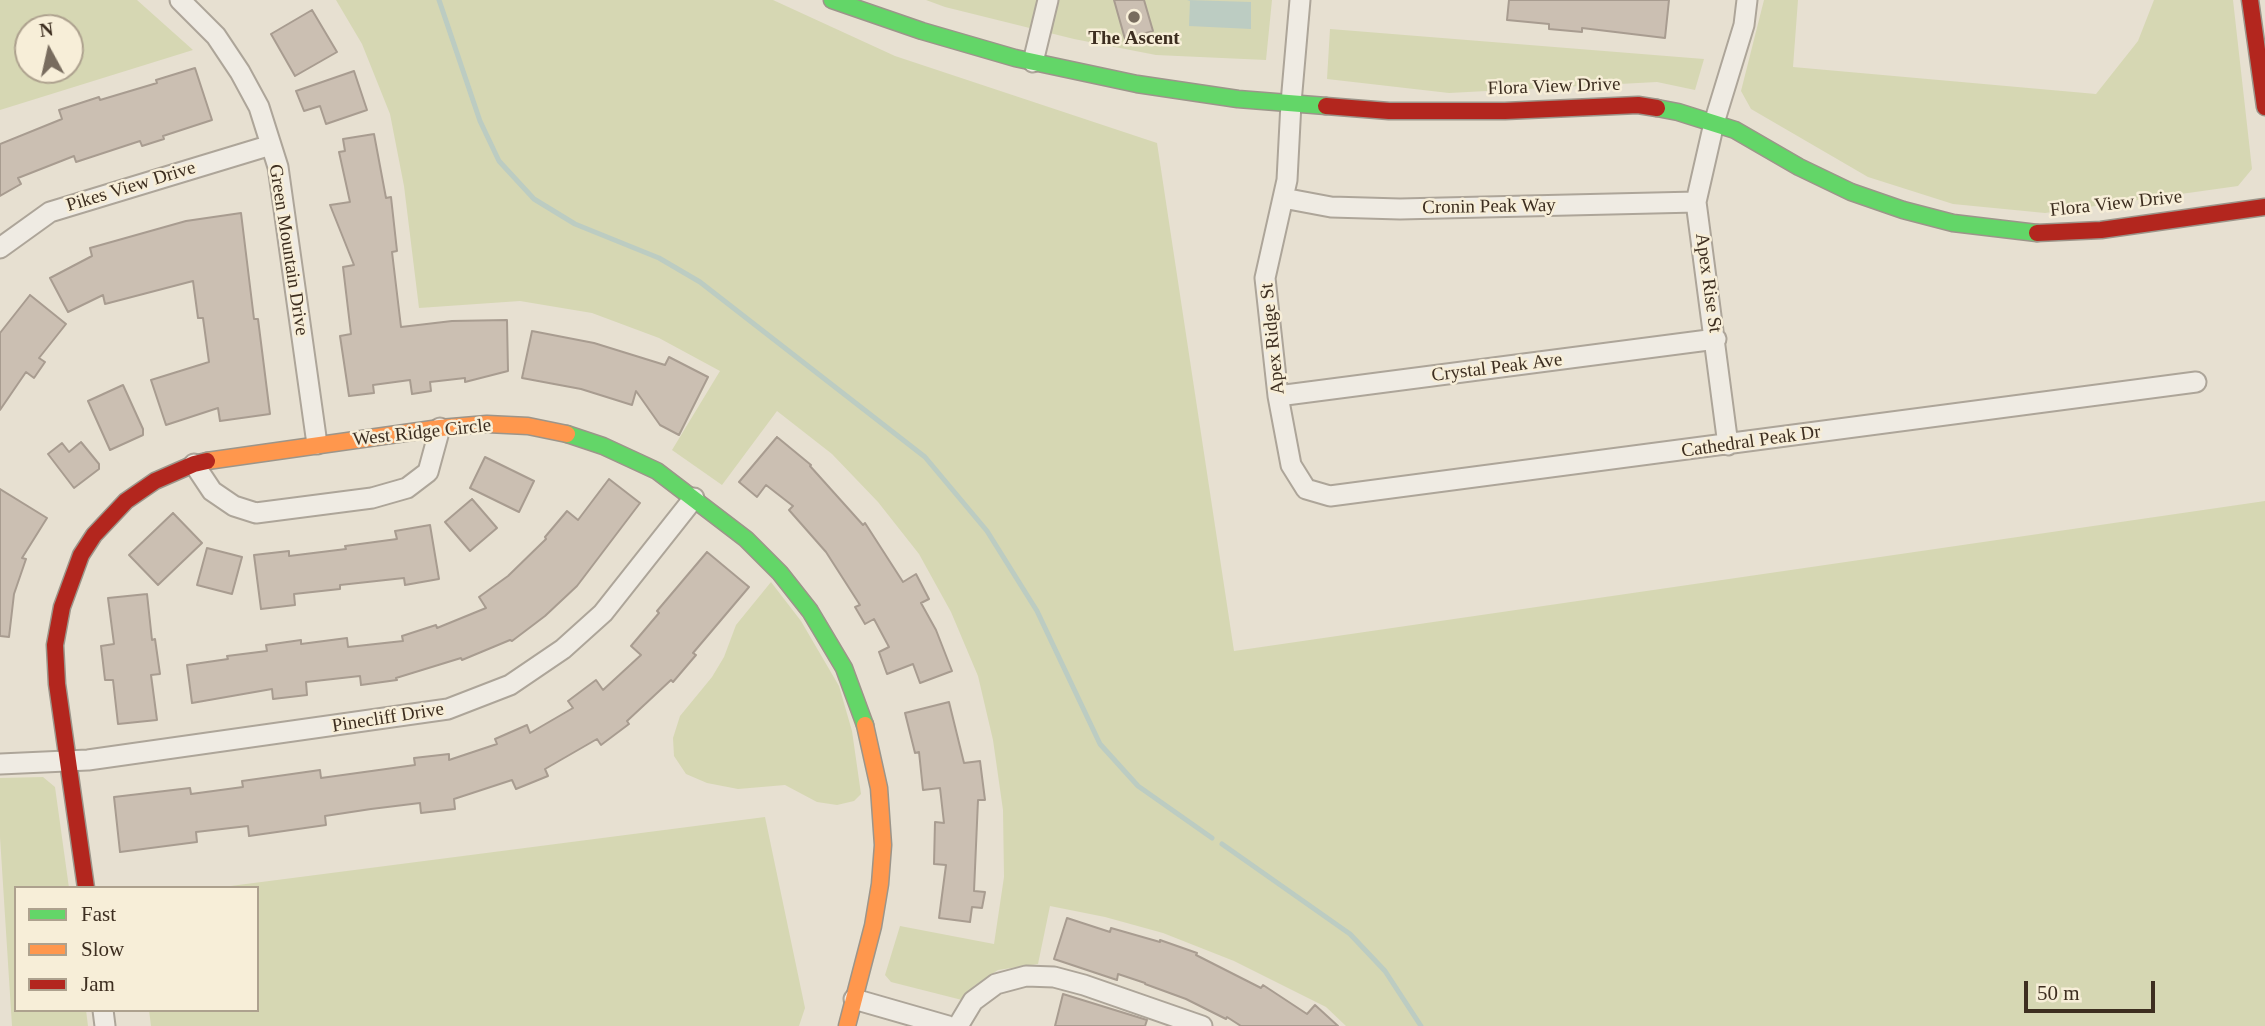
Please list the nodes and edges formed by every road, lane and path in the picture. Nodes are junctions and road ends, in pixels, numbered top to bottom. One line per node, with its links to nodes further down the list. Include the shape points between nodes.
1 (180, 0): 11 (street, Green Mountain Drive, via 216,36 240,72 259,107)
2 (832, 0): 7 (street, Flora View Drive)
3 (1048, 0): 7 (street)
4 (1300, 0): 8 (street, Apex Ridge St)
5 (1747, 0): 10 (street, Apex Rise St, via 1744,25)
6 (2250, 0): 9 (street)
7 (1033, 62): 8 (street, Flora View Drive, via 1137,85)
8 (1291, 103): 10 (street, Flora View Drive, via 1389,111 1638,105); 12 (street, Apex Ridge St)
9 (2265, 107)
10 (1714, 123): 13 (street, Apex Rise St); 14 (street, Flora View Drive, via 1851,192 1952,223 2026,233 2090,231)
11 (271, 145): 15 (street, Pikes View Drive, via 50,212); 20 (street, Green Mountain Drive, via 282,190)
12 (1283, 198): 13 (street, Cronin Peak Way, via 1331,207 1400,209); 18 (street, Apex Ridge St, via 1265,278)
13 (1696, 202): 16 (street, Apex Rise St)
14 (2265, 207)
15 (0, 248)
16 (1716, 339): 18 (street, Crystal Peak Ave); 21 (street, Apex Rise St)
17 (2196, 382): 21 (street, Cathedral Peak Dr)
18 (1278, 396): 23 (street, Apex Ridge St, via 1290,465)
19 (440, 428): 20 (street, West Ridge Circle); 22 (street, via 428,472 407,488 372,498 256,513 234,506 212,491); 24 (street, West Ridge Circle, via 528,426 572,435 644,465)
20 (317, 444): 22 (street, West Ridge Circle)
21 (1728, 445): 23 (street, Cathedral Peak Dr, via 1330,496)
22 (194, 464): 25 (street, West Ridge Circle, via 155,481 126,501 81,555 62,607 55,645)
23 (1306, 489)
24 (694, 498): 25 (street, Pinecliff Drive, via 603,613 564,649 510,685 448,709); 28 (street, West Ridge Circle, via 746,539 810,611 844,668 866,727 879,788 883,845 873,926)
25 (68, 760): 26 (street, Pinecliff Drive); 27 (street, West Ridge Circle)
26 (0, 764)
27 (86, 886)
28 (854, 999): 29 (street, West Ridge Circle); 30 (street)
29 (846, 1026)
30 (948, 1026)
31 (958, 1026): 32 (street, via 973,1001 996,984 1026,976 1084,985)
32 (1202, 1026)

